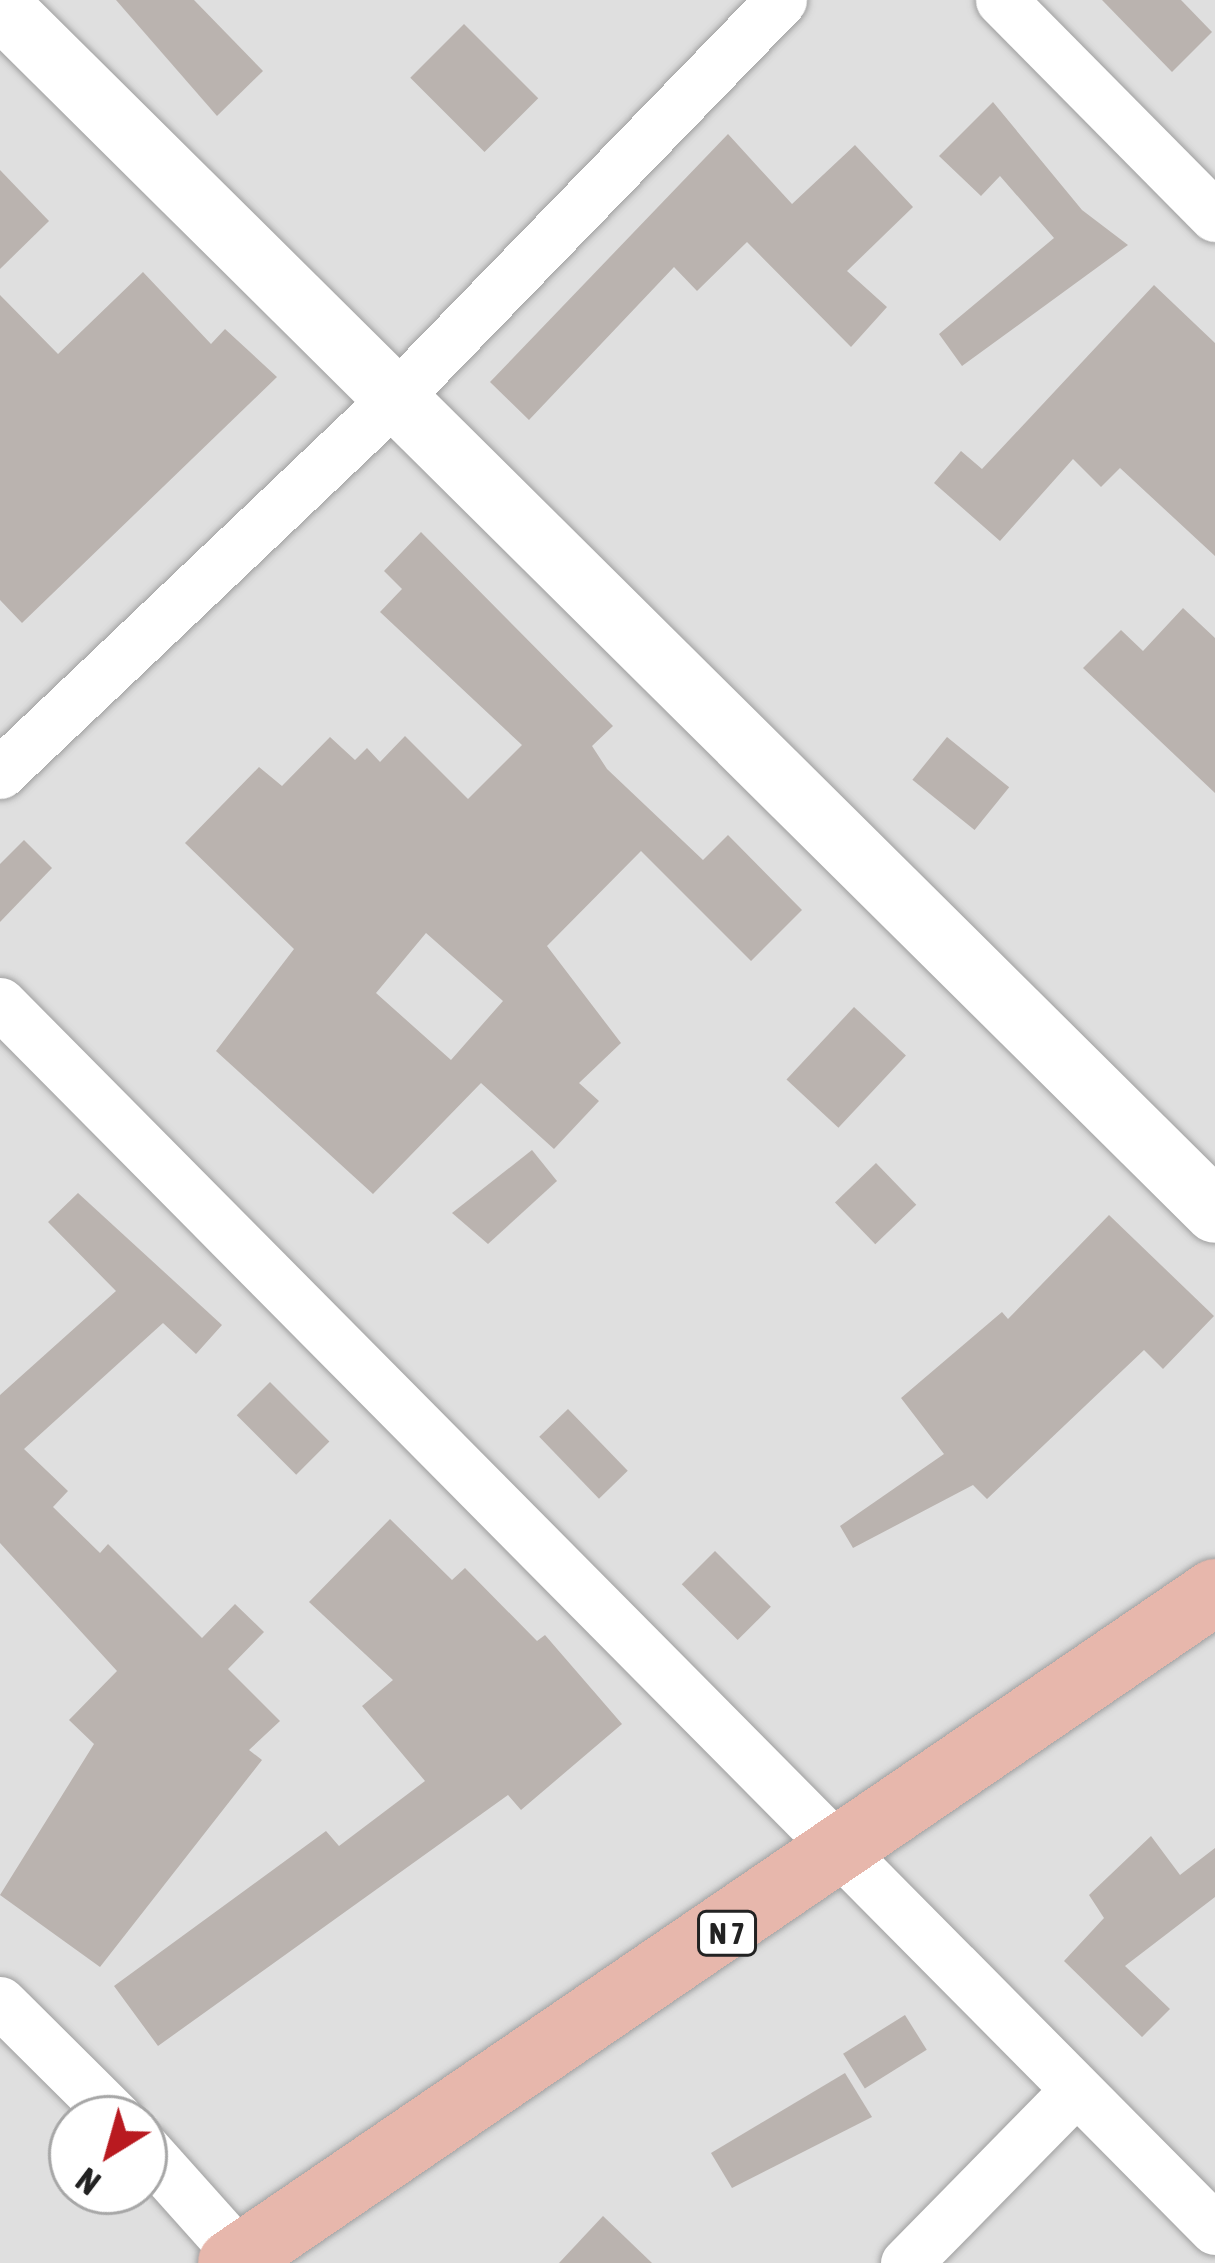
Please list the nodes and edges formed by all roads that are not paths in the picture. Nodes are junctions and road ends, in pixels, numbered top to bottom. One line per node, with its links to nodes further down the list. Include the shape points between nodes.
1 (782, 0): 5 (street)
2 (1001, 0): 4 (street)
3 (0, 6): 5 (street)
4 (1215, 216)
5 (396, 398): 6 (street); 8 (street)
6 (0, 773)
7 (0, 1004): 10 (street)
8 (1215, 1210)
9 (1215, 1592): 10 (highway, N 7)
10 (838, 1859): 12 (street); 16 (highway, N 7)
11 (0, 2002): 13 (street)
12 (1072, 2094): 15 (street); 17 (street)
13 (94, 2095)
14 (168, 2176): 16 (street)
15 (1215, 2229)
16 (240, 2261)
17 (905, 2263)

